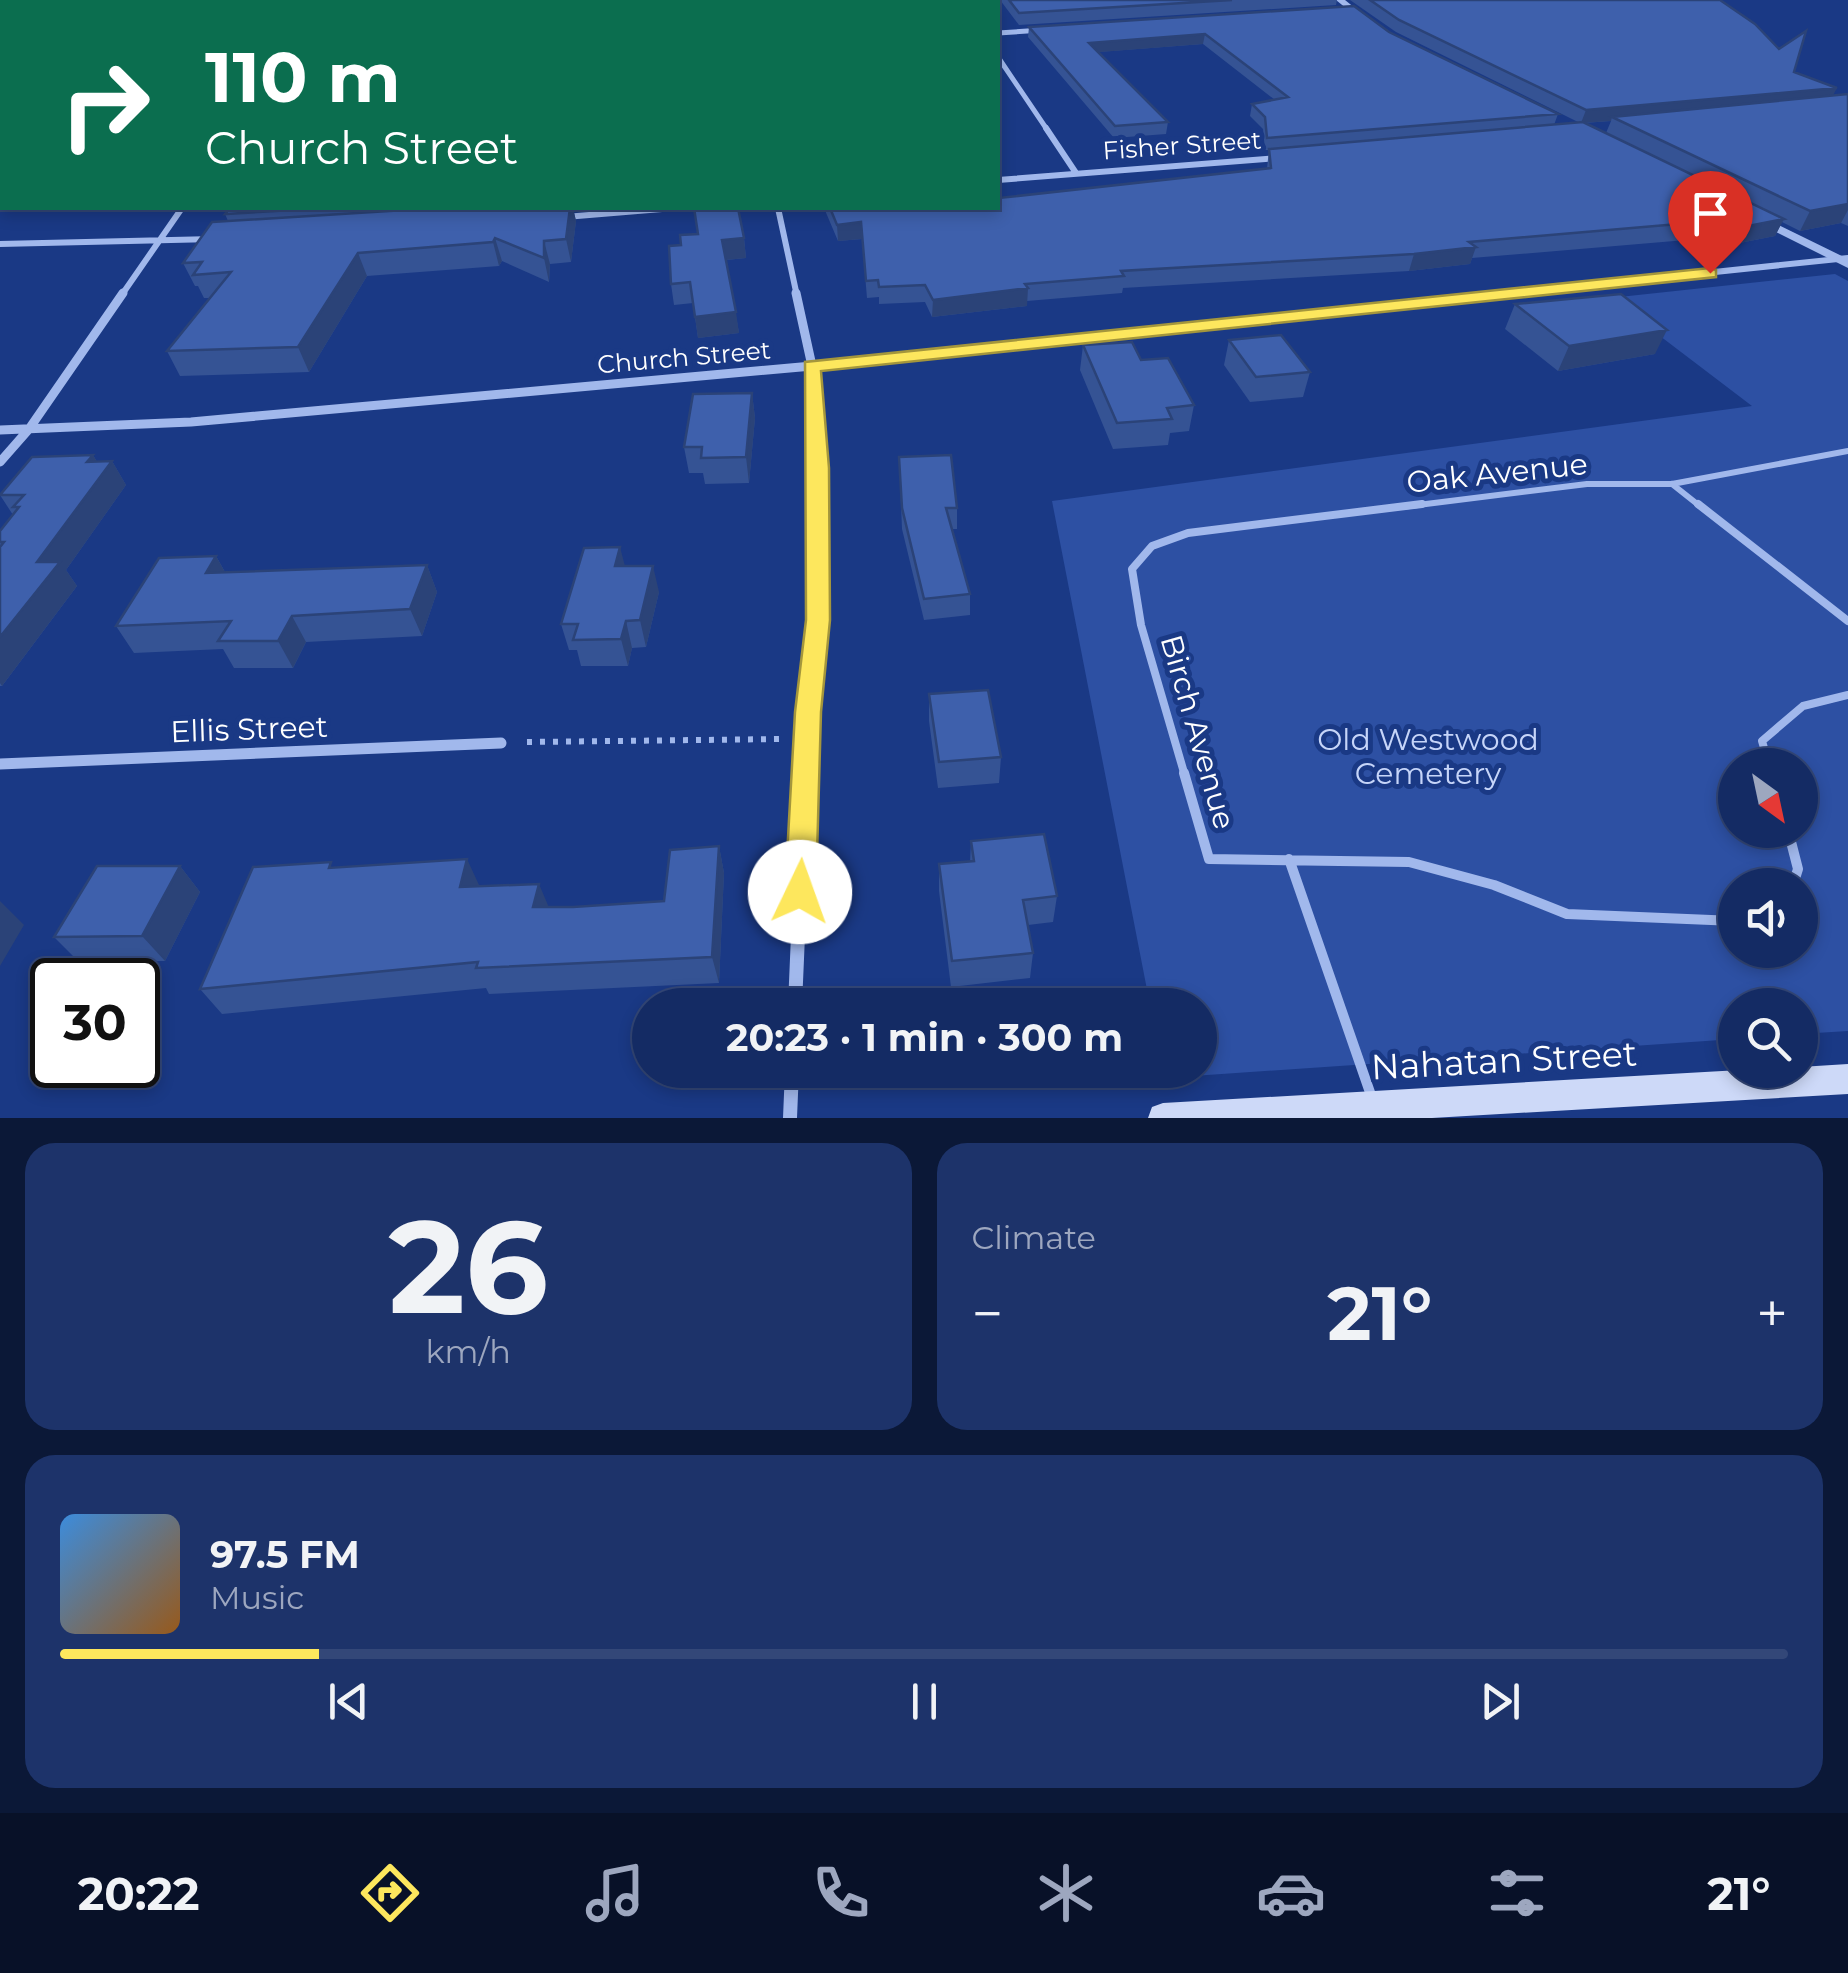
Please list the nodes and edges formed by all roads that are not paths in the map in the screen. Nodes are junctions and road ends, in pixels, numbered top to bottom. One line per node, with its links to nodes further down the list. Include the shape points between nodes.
1 (1340, 0): 2 (street)
2 (1352, 10): 3 (street); 5 (street)
3 (1333, 12)
4 (1057, 30): 6 (street)
5 (1381, 30)
6 (1000, 33)
7 (1002, 69): 9 (street)
8 (1287, 158): 9 (street, Fisher Street)
9 (1076, 173): 10 (street, Fisher Street)
10 (1000, 180)
11 (181, 210): 17 (street)
12 (648, 210): 15 (street)
13 (778, 210): 20 (street)
14 (1752, 216): 19 (street)
15 (556, 217)
16 (222, 238): 17 (street)
17 (160, 242): 18 (street); 21 (street)
18 (0, 244)
19 (1845, 260): 20 (street, Church Street)
20 (812, 366): 21 (street, Church Street, via 191,422); 34 (street, via 818,620)
21 (29, 429): 22 (street, Church Street); 24 (street)
22 (0, 430)
23 (1848, 451): 25 (lane, Oak Avenue)
24 (0, 462)
25 (1672, 484): 26 (lane, Oak Avenue, via 1492,494 1188,533); 27 (lane)
26 (1152, 546): 32 (lane, Birch Avenue, via 1132,569 1141,625 1209,859)
27 (1848, 621)
28 (1848, 695): 30 (lane, via 1803,706 1762,741)
29 (501, 743): 31 (street, Ellis Street)
30 (1764, 748)
31 (0, 764)
32 (1288, 860): 33 (lane, via 1410,862 1567,914); 37 (lane)
33 (1718, 920)
34 (796, 988)
35 (1848, 1079): 37 (main road, Nahatan Street)
36 (791, 1088): 38 (street)
37 (1374, 1104): 39 (main road, Nahatan Street)
38 (790, 1118)
39 (1164, 1118)

